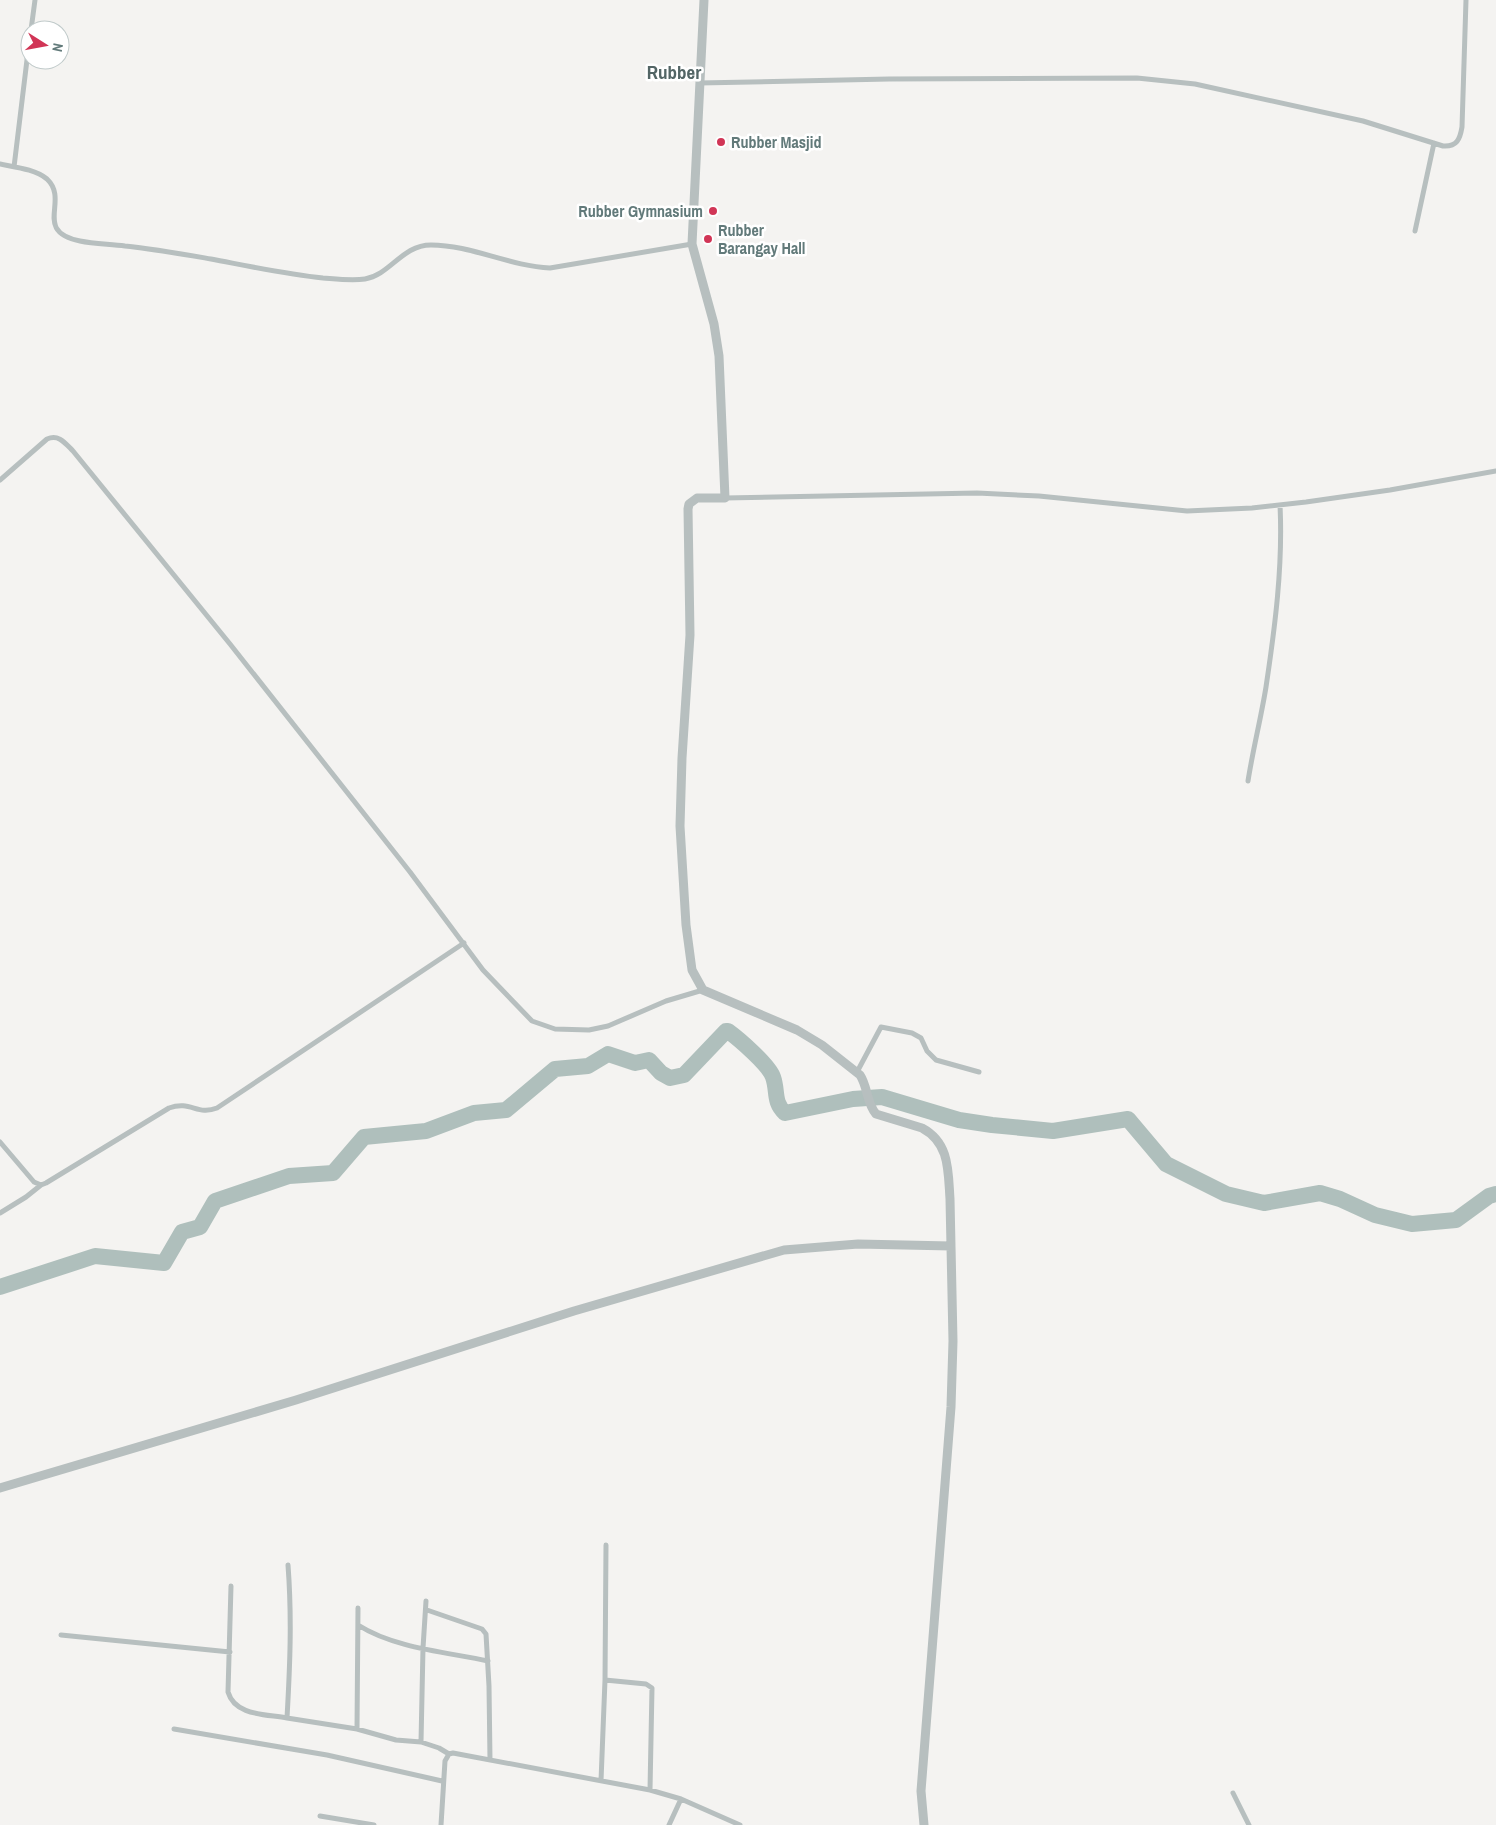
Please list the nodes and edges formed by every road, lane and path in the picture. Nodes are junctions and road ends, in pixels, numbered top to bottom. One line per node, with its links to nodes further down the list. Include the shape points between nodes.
1 (35, 0): 4 (street)
2 (704, 0): 6 (street)
3 (1466, 0): 7 (street, via 1461,135 1454,145)
4 (32, 20)
5 (26, 70): 9 (street)
6 (699, 83): 7 (street, via 889,79 1164,80 1363,122); 11 (street)
7 (1434, 143): 10 (street)
8 (0, 164): 9 (street)
9 (14, 167): 11 (street, via 47,179 54,194 56,231 63,236 303,276 364,279 403,254 424,245 446,246 529,267 550,268)
10 (1414, 231)
11 (692, 244): 14 (street, via 714,324 719,356)
12 (1496, 471): 15 (street)
13 (0, 480): 17 (street, via 47,439 60,438 230,644)
14 (725, 498): 15 (street, via 977,493 1179,511); 18 (street, via 697,498 688,509 690,635 680,826 688,951 692,970)
15 (1280, 505): 16 (street, via 1281,554 1276,605 1266,687)
16 (1248, 780)
17 (464, 943): 18 (street, via 483,970 532,1021 555,1029 589,1030 608,1026 666,1001); 22 (street, via 217,1108 205,1111 181,1105 169,1108)
18 (703, 990): 19 (street, via 797,1030)
19 (857, 1072): 20 (street, via 881,1027 912,1033 921,1038 927,1052 936,1060); 24 (street, via 863,1080 873,1111 922,1128 940,1143 947,1162)
20 (979, 1072)
21 (0, 1142): 22 (street, via 30,1179)
22 (41, 1185): 23 (street)
23 (0, 1213)
24 (951, 1246): 25 (street, via 858,1244 784,1250 574,1311 296,1400); 54 (street, via 951,1399 922,1782)
25 (0, 1488)
26 (606, 1545): 37 (street)
27 (288, 1565): 38 (street, via 291,1650)
28 (231, 1586): 35 (street)
29 (426, 1602): 31 (street)
30 (358, 1608): 32 (street)
31 (427, 1610): 34 (street); 36 (street, via 482,1629 487,1635)
32 (358, 1625): 34 (street, via 388,1641); 40 (street)
33 (61, 1635): 35 (street)
34 (423, 1648): 36 (street); 41 (street)
35 (230, 1652): 38 (street, via 228,1692 233,1704 244,1710)
36 (488, 1661): 43 (street)
37 (605, 1680): 45 (street); 46 (street, via 646,1684 652,1688)
38 (287, 1718): 40 (street)
39 (174, 1729): 44 (street, via 327,1755)
40 (358, 1729): 41 (street, via 396,1740)
41 (421, 1742): 42 (street)
42 (449, 1754): 43 (street); 44 (street, via 444,1761)
43 (490, 1760): 45 (street)
44 (442, 1781): 51 (street)
45 (601, 1781): 46 (street)
46 (650, 1790): 48 (street)
47 (1232, 1793): 55 (street)
48 (681, 1799): 52 (street); 53 (street)
49 (320, 1816): 50 (street)
50 (374, 1825)
51 (440, 1825)
52 (669, 1825)
53 (740, 1825)
54 (924, 1825)
55 (1249, 1825)

